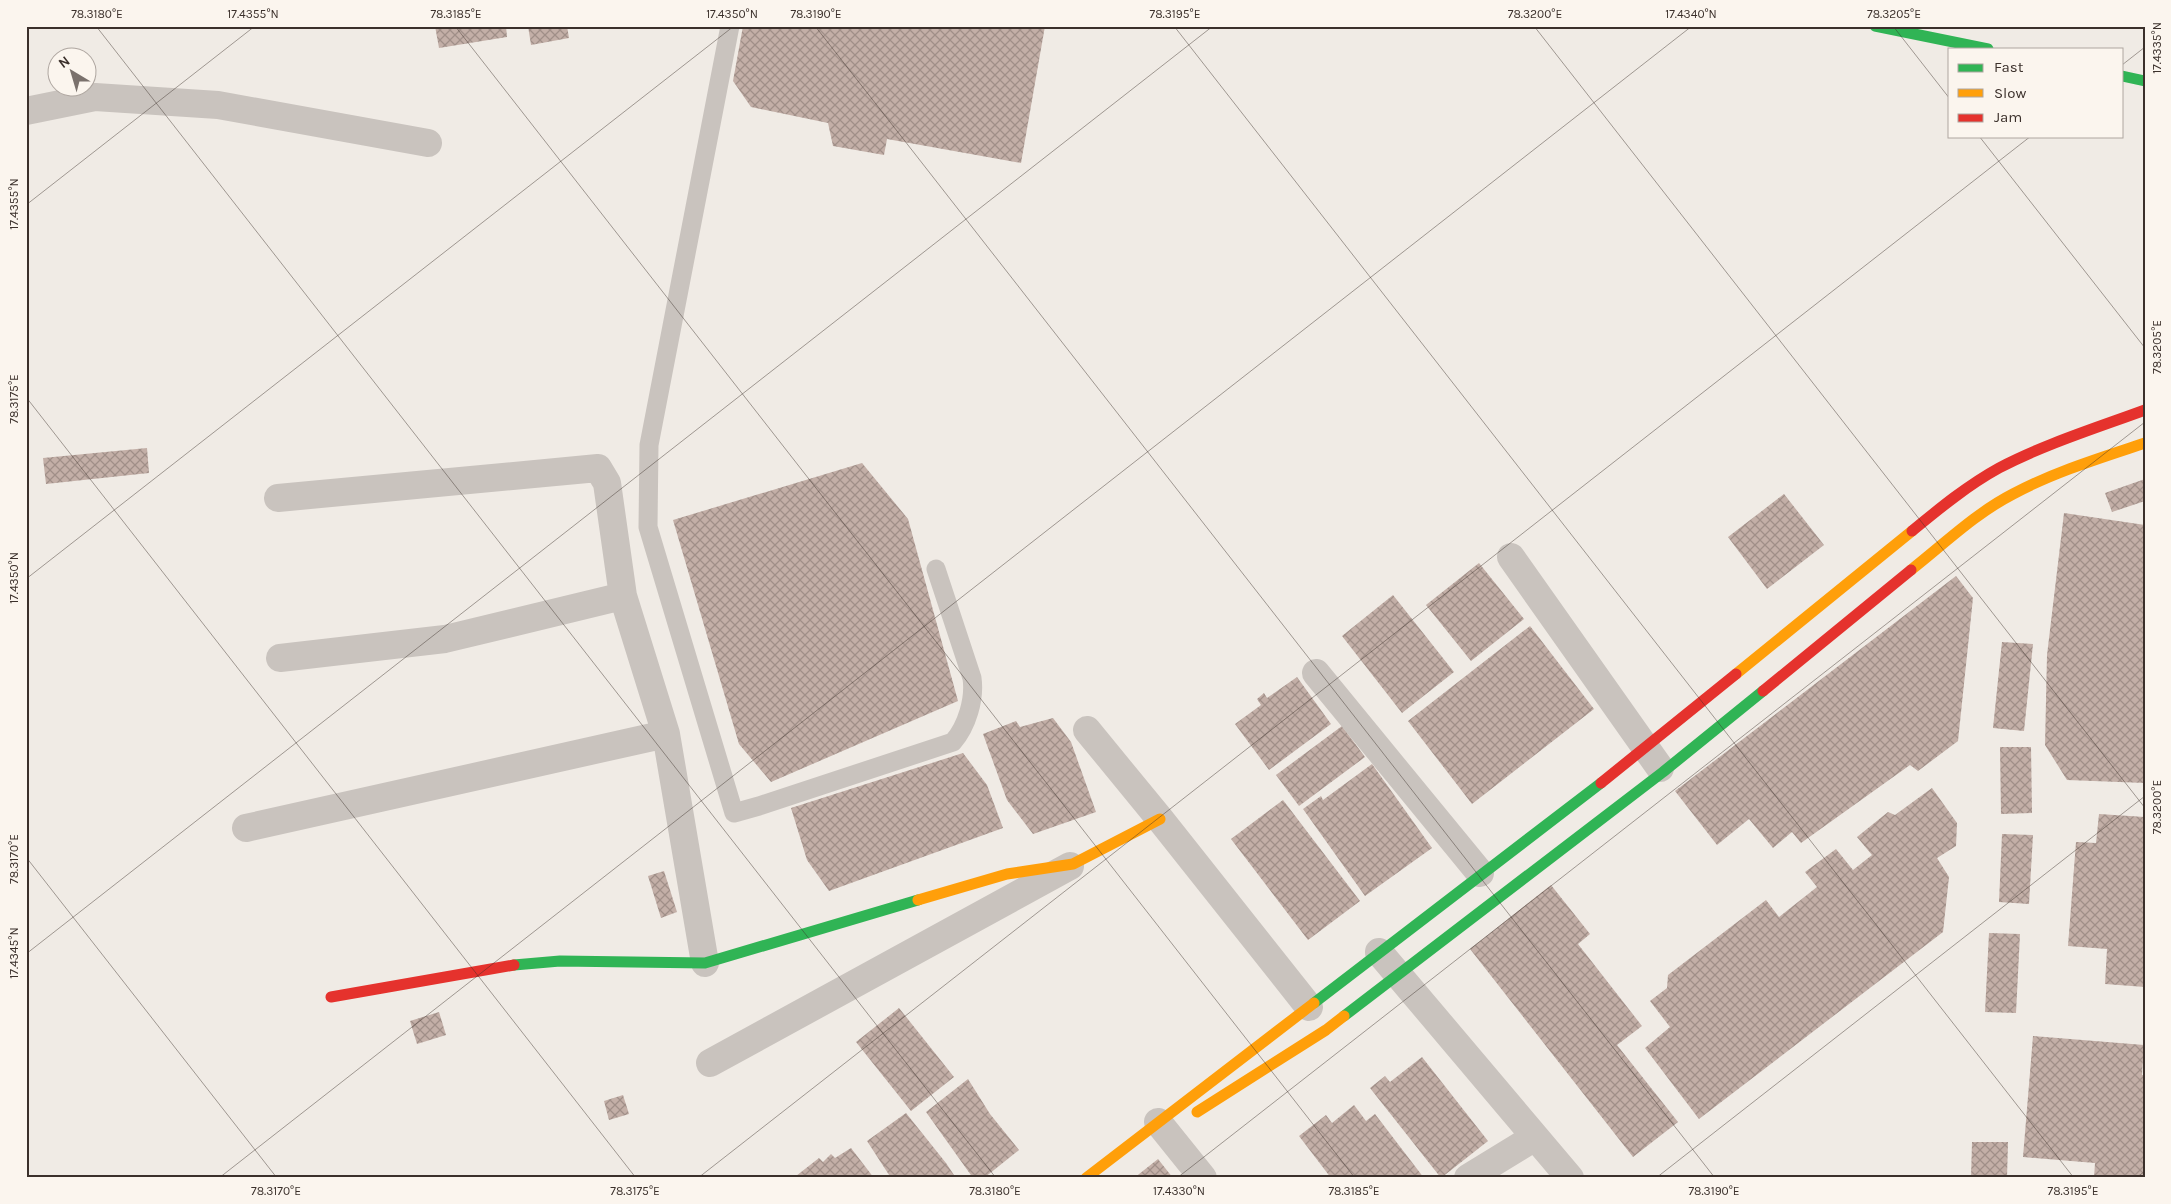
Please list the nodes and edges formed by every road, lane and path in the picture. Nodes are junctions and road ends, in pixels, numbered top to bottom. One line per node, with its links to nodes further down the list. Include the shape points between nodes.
1 (730, 26): 12 (lane, via 649,445 648,527 734,812 953,742 961,732 974,691)
2 (1875, 26): 3 (street)
3 (1983, 48)
4 (2124, 76): 5 (street)
5 (2145, 81)
6 (26, 111): 7 (street, via 95,97 218,105)
7 (428, 143)
8 (2145, 410): 18 (street, via 1999,468 1950,500)
9 (2145, 443): 19 (street, via 2084,463 2012,494 1968,524)
10 (278, 498): 13 (street, via 598,468 607,483)
11 (1511, 557): 18 (street)
12 (936, 569)
13 (624, 596): 14 (street, via 445,639); 17 (street)
14 (280, 658)
15 (1316, 673): 23 (street)
16 (1088, 730): 20 (street)
17 (666, 734): 21 (street); 25 (street)
18 (1645, 749): 19 (street); 23 (street)
19 (1663, 772): 26 (street)
20 (1160, 819): 22 (street); 28 (street)
21 (246, 828)
22 (1073, 864): 25 (street, via 1007,874); 29 (street)
23 (1480, 874): 24 (street)
24 (1380, 952): 26 (street); 28 (street)
25 (705, 963): 27 (street, via 560,961 521,964)
26 (1397, 975): 30 (street, via 1326,1030); 32 (street)
27 (331, 997)
28 (1309, 1007): 31 (street)
29 (710, 1063)
30 (1190, 1117)
31 (1164, 1130): 33 (street); 34 (street)
32 (1535, 1137): 35 (street); 36 (street)
33 (1086, 1178)
34 (1203, 1178)
35 (1468, 1178)
36 (1570, 1178)

